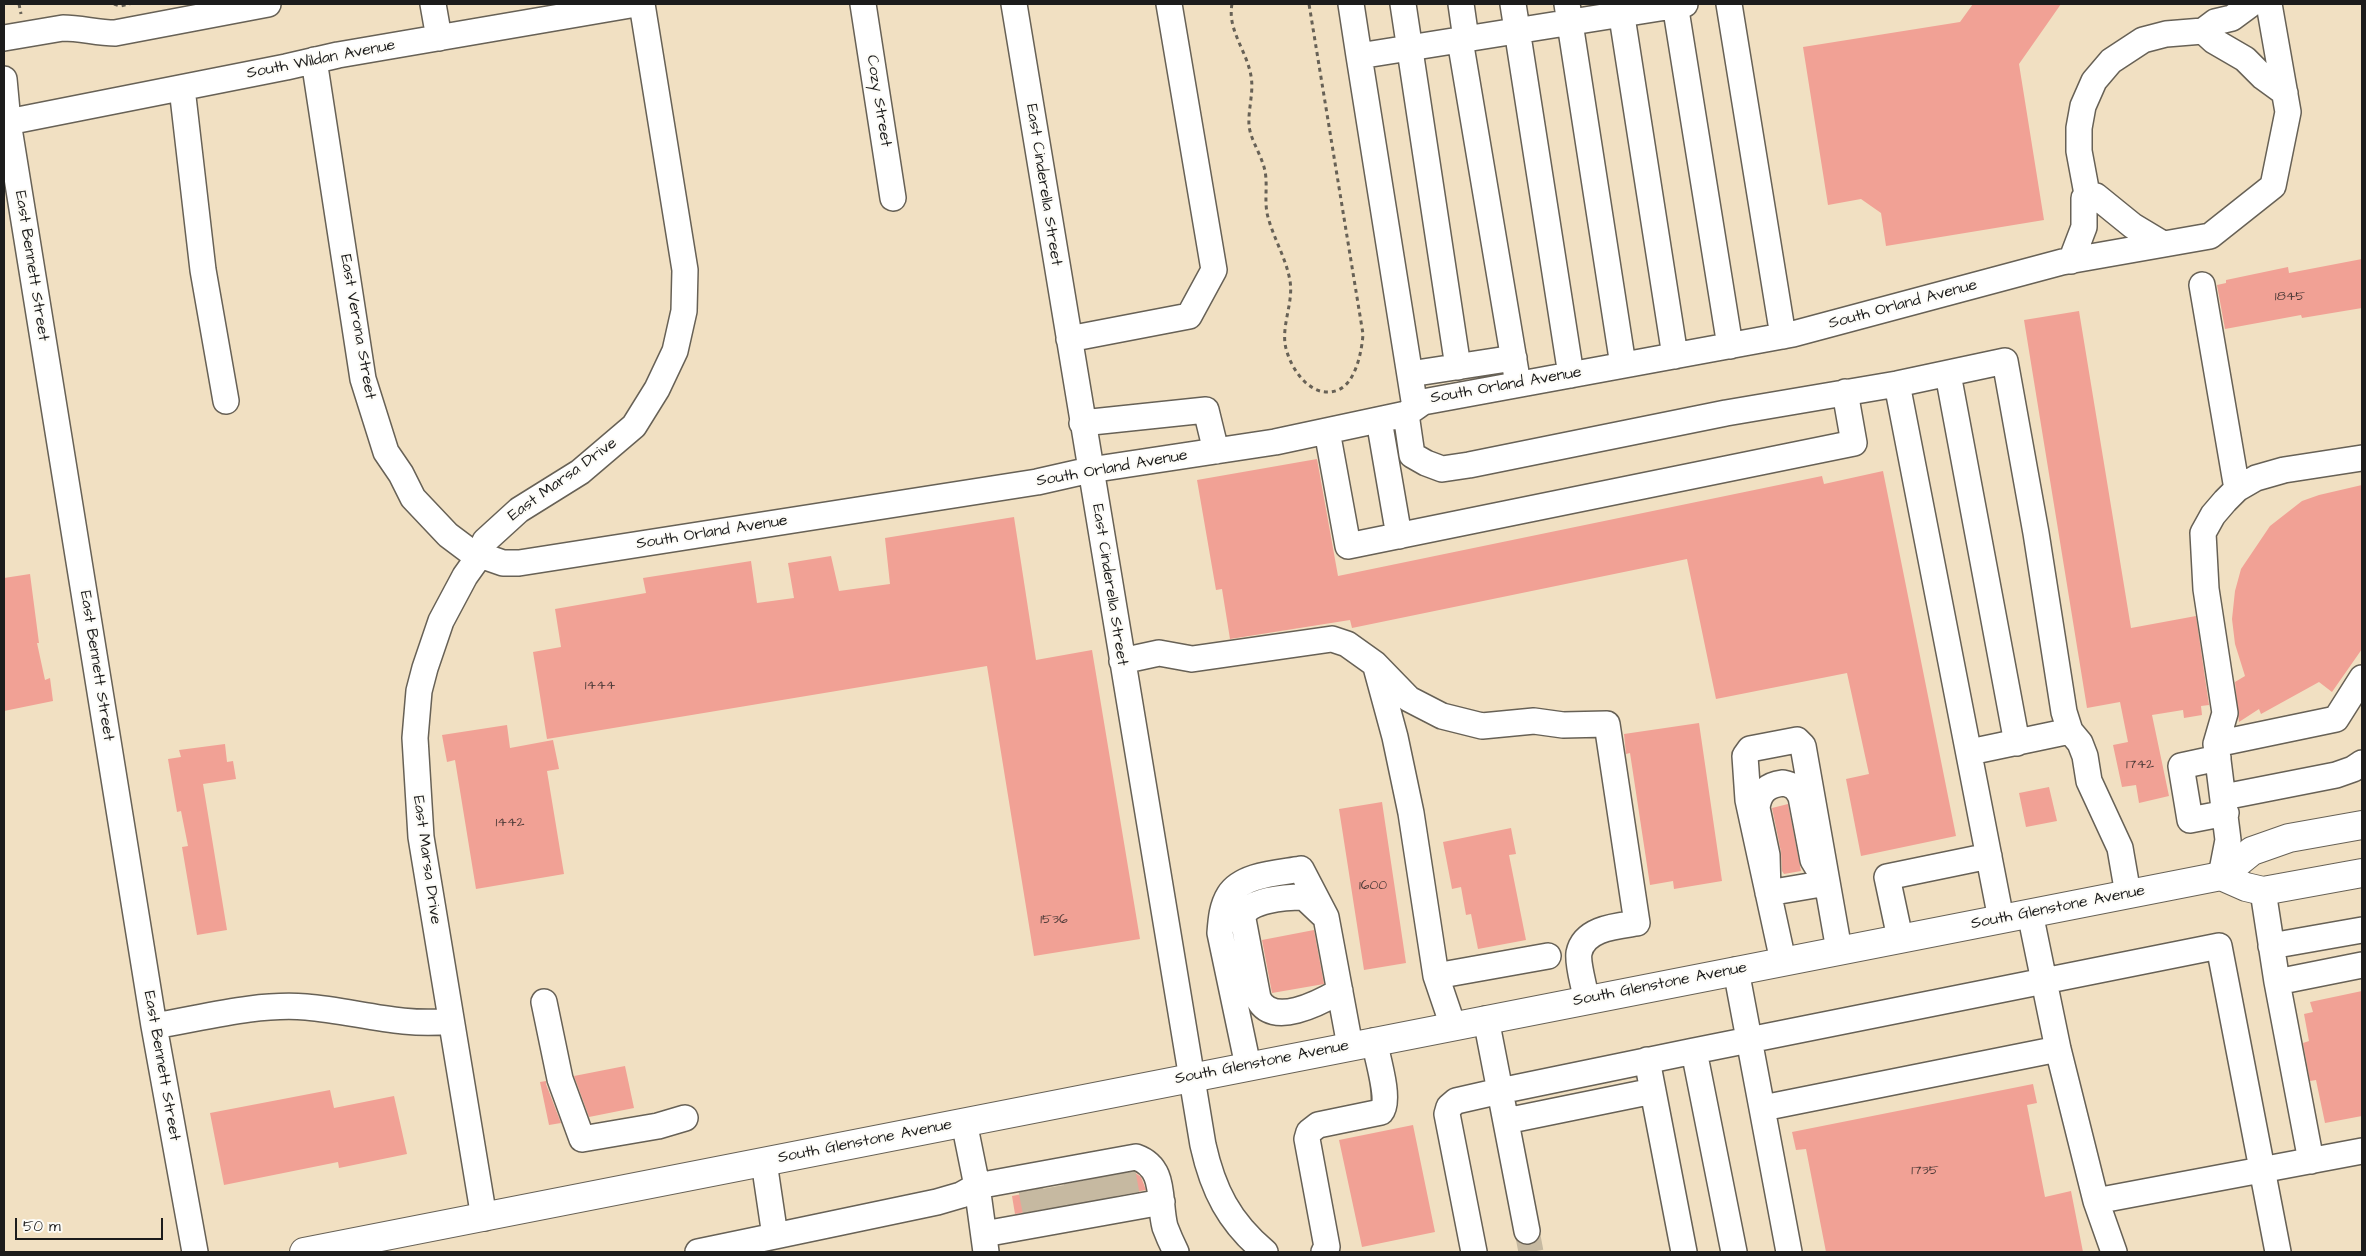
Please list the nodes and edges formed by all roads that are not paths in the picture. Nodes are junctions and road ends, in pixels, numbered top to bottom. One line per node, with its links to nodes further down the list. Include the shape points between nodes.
1 (268, 4): 20 (street, via 115,33 63,28)
2 (433, 4): 21 (street)
3 (636, 4): 21 (street, South Wildan Avenue)
4 (642, 4): 60 (street, East Marsa Drive, via 685,270 684,310 675,350 657,389 634,426 580,472 519,510 485,541)
5 (862, 4): 31 (street, Cozy Street)
6 (1014, 4): 36 (street, East Cinderella Street)
7 (1169, 4): 36 (street, via 1214,270 1189,316)
8 (1351, 4): 24 (street)
9 (1403, 4): 23 (street)
10 (1461, 4): 22 (street)
11 (1513, 4): 18 (street)
12 (1678, 4): 16 (street); 37 (street)
13 (1729, 4): 35 (street)
14 (2251, 4): 19 (street, via 2232,18 2215,22)
15 (2270, 4): 28 (street, South Orland Avenue)
16 (1621, 9): 17 (street); 38 (street)
17 (1569, 13): 18 (street); 40 (street)
18 (1518, 30): 22 (street); 44 (street)
19 (2203, 31): 28 (street, via 2245,59); 30 (street, via 2166,34 2143,40 2111,61 2094,81 2083,106 2079,128 2079,151)
20 (4, 38)
21 (440, 38): 25 (street, South Wildan Avenue)
22 (1463, 39): 23 (street); 39 (street)
23 (1410, 48): 24 (street); 41 (street)
24 (1359, 56): 42 (street)
25 (314, 60): 27 (street, South Wildan Avenue); 60 (street, East Verona Street, via 363,378 386,452 413,498 457,543)
26 (4, 79): 29 (street, East Bennett Street)
27 (182, 88): 29 (street, South Wildan Avenue); 48 (street, via 203,270)
28 (2285, 93): 32 (street, South Orland Avenue, via 2288,112 2273,186 2210,236)
29 (8, 122): 101 (street, East Bennett Street)
30 (2087, 194): 32 (street, via 2096,196 2133,226); 33 (street, via 2084,198 2084,227)
31 (893, 198)
32 (2163, 244): 33 (street, South Orland Avenue)
33 (2071, 261): 35 (street, South Orland Avenue)
34 (2202, 285): 58 (street)
35 (1783, 336): 37 (street, South Orland Avenue)
36 (1068, 339): 51 (street, East Cinderella Street)
37 (1730, 346): 38 (street, South Orland Avenue)
38 (1676, 356): 40 (street, South Orland Avenue)
39 (1514, 358): 41 (street); 45 (street)
40 (1623, 365): 44 (street, South Orland Avenue)
41 (1458, 366): 42 (street)
42 (1410, 374): 49 (street)
43 (1948, 374): 46 (street); 64 (street, via 2005,361 2064,712); 65 (street)
44 (1571, 375): 45 (street, South Orland Avenue)
45 (1518, 384): 49 (street, South Orland Avenue, via 1423,402)
46 (1897, 384): 47 (street); 67 (street)
47 (1845, 392): 54 (street, via 1442,469); 59 (street, via 1854,443)
48 (226, 401)
49 (1410, 411): 50 (street, South Orland Avenue); 54 (street)
50 (1379, 420): 52 (street, South Orland Avenue); 56 (street)
51 (1082, 423): 53 (street, via 1206,410); 57 (street, East Cinderella Street)
52 (1327, 431): 53 (street, South Orland Avenue); 59 (street, via 1348,546)
53 (1216, 451): 57 (street, South Orland Avenue)
54 (1412, 455): 56 (street)
55 (2362, 458): 58 (street, via 2284,470 2256,478)
56 (1386, 460): 59 (street)
57 (1090, 470): 60 (street, South Orland Avenue, via 1037,482 532,562 503,563); 61 (street, East Cinderella Street)
58 (2237, 489): 66 (street, via 2212,515 2203,533 2206,589 2224,713)
59 (1399, 536)
60 (480, 555): 100 (street, East Marsa Drive, via 452,598 438,629 425,668 416,715 415,771 420,837)
61 (1122, 661): 62 (street, via 1159,653 1192,660 1332,639 1347,644); 109 (street, East Cinderella Street)
62 (1375, 664): 91 (street, via 1411,813); 96 (street, via 1409,699 1442,716 1482,726 1534,721 1563,725 1607,724 1637,923 1602,929 1588,937 1579,953)
63 (2362, 678): 66 (street, via 2336,719)
64 (2070, 731): 65 (street); 79 (street, via 2080,743 2089,781 2120,848)
65 (2017, 743): 67 (street)
66 (2217, 751): 69 (street); 69 (street, via 2181,766 2190,820)
67 (1970, 752): 71 (street)
68 (2362, 763): 69 (street, via 2336,775)
69 (2225, 805): 73 (street, via 2228,840)
70 (2362, 825): 73 (main road, South Glenstone Avenue, via 2289,838 2252,851)
71 (1989, 856): 82 (street); 84 (street, via 1887,877)
72 (2362, 872): 75 (main road)
73 (2222, 876): 77 (main road); 79 (main road, South Glenstone Avenue)
74 (1827, 883): 78 (street); 78 (street, via 1813,860 1797,789 1790,784 1774,784 1760,794 1757,808 1767,855); 78 (street, via 1803,746 1797,740 1750,749 1745,756 1748,800); 86 (street)
75 (2289, 886): 76 (main road, via 2317,894); 77 (main road)
76 (2362, 887)
77 (2263, 891): 85 (street)
78 (1768, 893): 88 (street)
79 (2128, 894): 80 (main road, South Glenstone Avenue)
80 (2030, 913): 82 (main road, South Glenstone Avenue); 92 (street)
81 (1326, 917): 94 (street, via 1301,869 1244,883 1230,894 1223,910 1220,933); 95 (street); 98 (street, via 1304,897 1269,900 1243,913)
82 (2001, 919): 84 (main road, South Glenstone Avenue)
83 (2362, 930): 85 (street)
84 (1900, 938): 86 (main road, South Glenstone Avenue)
85 (2271, 946): 93 (street)
86 (1839, 950): 88 (main road, South Glenstone Avenue)
87 (1548, 956): 91 (street)
88 (1783, 961): 90 (main road, South Glenstone Avenue)
89 (2362, 965): 93 (street)
90 (1736, 970): 96 (main road, South Glenstone Avenue); 103 (street)
91 (1436, 976): 102 (street)
92 (2044, 980): 103 (street); 105 (street); 119 (street, via 2219,946)
93 (2278, 982): 117 (street)
94 (1232, 991): 98 (street); 108 (street)
95 (1340, 991): 98 (street, via 1314,1006 1299,1010 1277,1011); 104 (street)
96 (1586, 999): 99 (main road, South Glenstone Avenue)
97 (544, 1002): 113 (street, via 560,1078 582,1139)
98 (1261, 1004)
99 (1486, 1019): 102 (main road, South Glenstone Avenue); 110 (street)
100 (450, 1021): 101 (street, via 401,1022 290,1006); 125 (street, East Marsa Drive)
101 (154, 1026): 132 (street, East Bennett Street)
102 (1453, 1026): 104 (main road, South Glenstone Avenue)
103 (1749, 1039): 106 (street); 112 (street)
104 (1362, 1043): 108 (main road, South Glenstone Avenue); 130 (street, via 1385,1098 1385,1108 1381,1112 1318,1125 1309,1132 1307,1139)
105 (2058, 1049): 112 (street); 123 (street)
106 (1694, 1051): 107 (street); 138 (street)
107 (1647, 1060): 110 (street); 111 (street)
108 (1248, 1066): 109 (main road, South Glenstone Avenue)
109 (1191, 1077): 115 (main road, South Glenstone Avenue); 131 (street, East Cinderella Street, via 1213,1184 1234,1220)
110 (1500, 1091): 114 (street); 136 (street, via 1456,1101 1447,1114)
111 (1653, 1091): 114 (street); 137 (street)
112 (1763, 1108): 139 (street)
113 (685, 1118)
114 (1506, 1121): 126 (street)
115 (964, 1122): 118 (main road, South Glenstone Avenue); 120 (street)
116 (2362, 1151): 117 (street)
117 (2312, 1161): 119 (street)
118 (764, 1162): 125 (main road, South Glenstone Avenue); 127 (street)
119 (2262, 1170): 123 (street); 141 (street)
120 (977, 1186): 122 (street); 127 (street, via 937,1202); 128 (street)
121 (1113, 1186): 122 (street); 122 (street); 124 (street); 124 (street, via 1136,1157 1149,1161 1158,1175)
122 (1055, 1197): 128 (street)
123 (2096, 1201): 140 (street)
124 (1162, 1202): 135 (street, via 1165,1227)
125 (484, 1218): 129 (main road, South Glenstone Avenue)
126 (1527, 1231)
127 (775, 1236): 134 (street)
128 (985, 1243)
129 (340, 1249): 133 (main road, South Glenstone Avenue)
130 (1330, 1250)
131 (1262, 1251)
132 (195, 1252)
133 (304, 1252)
134 (698, 1252)
135 (1176, 1252)
136 (1474, 1252)
137 (1684, 1252)
138 (1734, 1252)
139 (1789, 1252)
140 (2114, 1252)
141 (2278, 1252)

